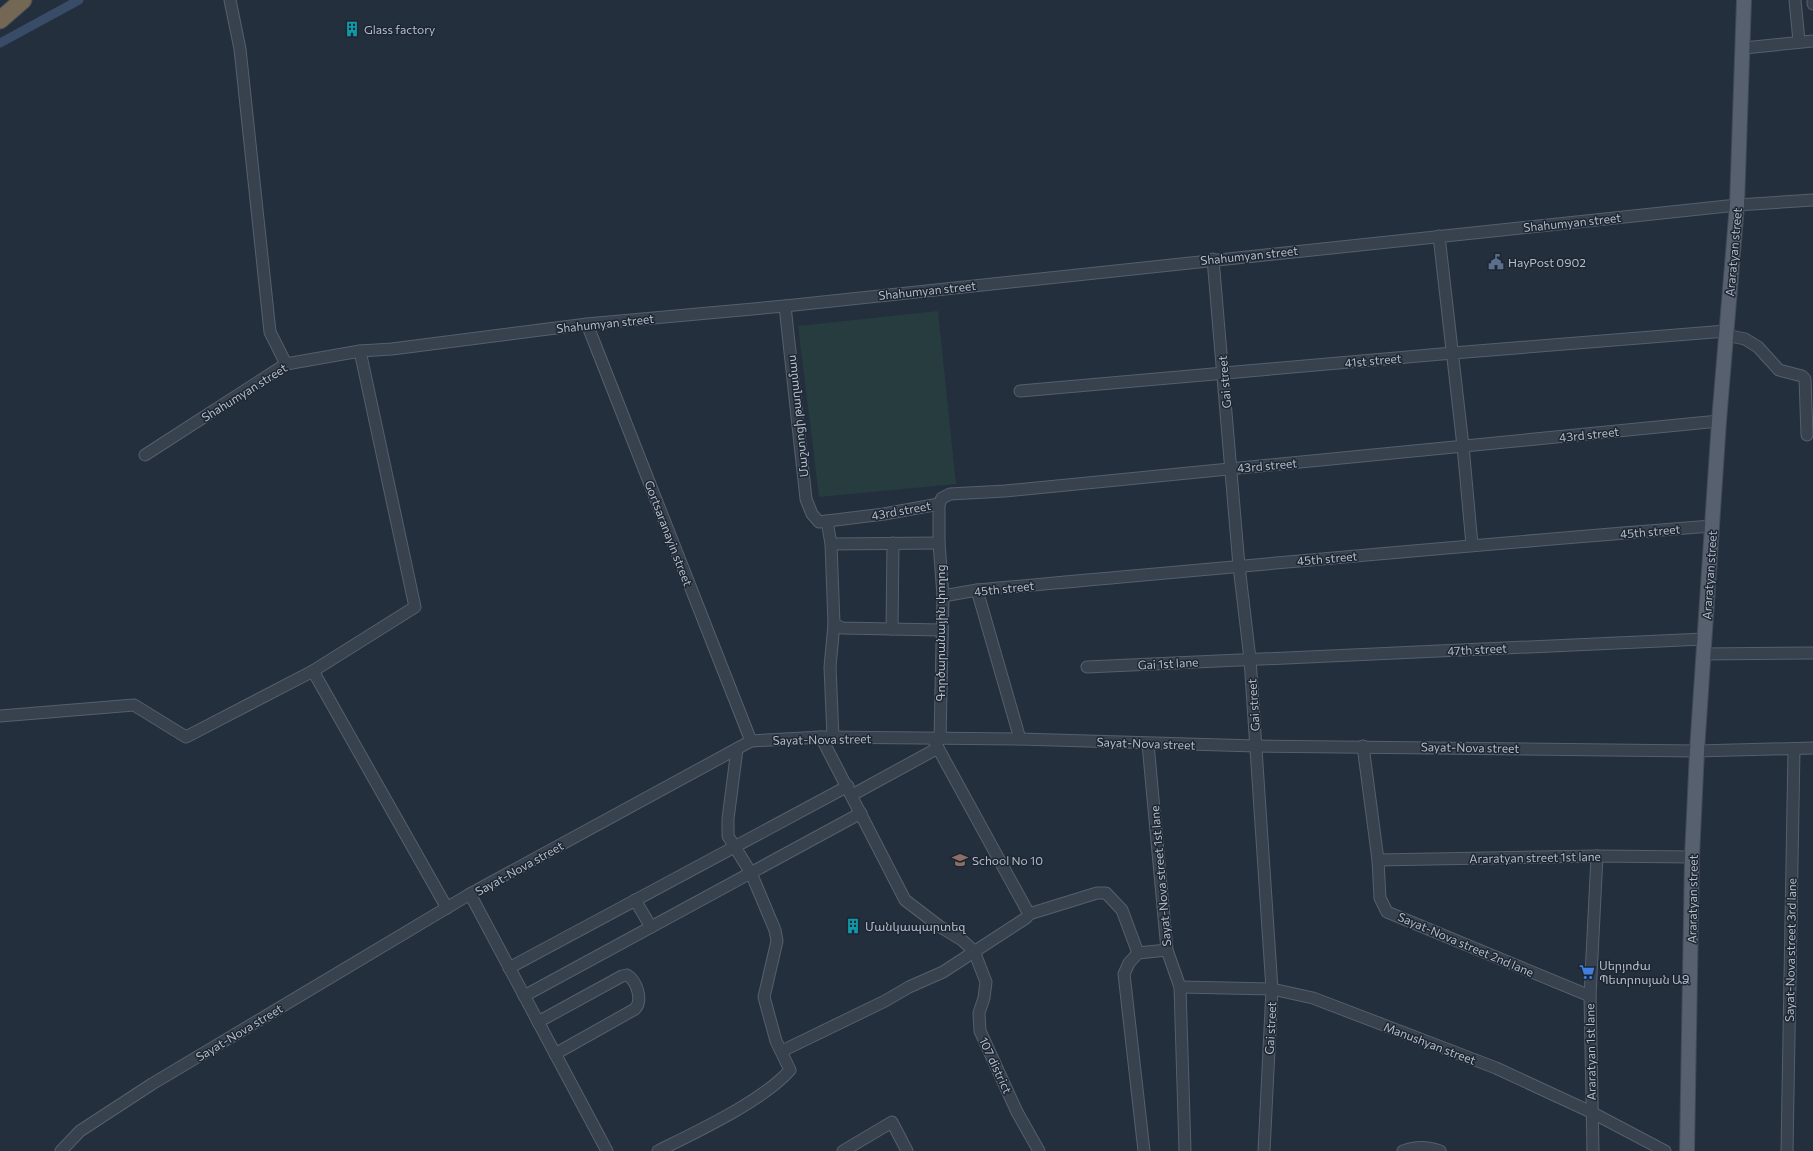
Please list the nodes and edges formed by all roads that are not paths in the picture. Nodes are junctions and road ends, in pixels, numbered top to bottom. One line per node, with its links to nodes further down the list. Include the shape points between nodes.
1 (24, 0): 7 (highway)
2 (230, 0): 20 (street, via 240,49 270,332)
3 (1744, 0): 10 (main road, Araratyan street)
4 (1796, 0): 8 (street)
5 (1813, 0): 6 (street)
6 (1813, 4)
7 (0, 20)
8 (1799, 41): 9 (street); 10 (street)
9 (1813, 41)
10 (1744, 48): 12 (main road, Araratyan street)
11 (1813, 200): 12 (street)
12 (1737, 205): 13 (street, Shahumyan street); 17 (main road, Araratyan street)
13 (1439, 236): 14 (street, Shahumyan street); 19 (street)
14 (1213, 259): 15 (street, Shahumyan street); 21 (street, Gai street)
15 (785, 306): 16 (street, Shahumyan street); 29 (street, Մաշտոցի թաղամաս, via 806,499 812,514)
16 (587, 324): 18 (street, Shahumyan street); 51 (street, Gortsaranayin street)
17 (1726, 333): 19 (street, 41st street); 23 (main road, Araratyan street); 24 (street, 41st street, via 1745,339 1758,347 1779,370 1805,379)
18 (360, 351): 20 (street, Shahumyan street); 46 (street, via 415,607)
19 (1453, 353): 21 (street, 41st street); 25 (street)
20 (286, 364): 26 (street, Shahumyan street)
21 (1223, 374): 22 (street, 41st street); 27 (street, Gai street)
22 (1020, 392)
23 (1719, 421): 25 (street, 43rd street); 30 (main road, Araratyan street)
24 (1807, 435)
25 (1463, 446): 27 (street, 43rd street); 34 (street)
26 (145, 455)
27 (1232, 468): 28 (street, 43rd street, via 1005,491 950,494 942,498); 35 (street, Gai street)
28 (939, 504): 29 (street, 43rd street); 32 (street, Գործարանային փողոց)
29 (823, 522): 33 (street)
30 (1712, 526): 34 (street, 45th street); 41 (main road, Araratyan street)
31 (893, 543): 32 (street); 33 (street); 39 (street)
32 (939, 543): 37 (street, Գործարանային փողոց)
33 (831, 544): 38 (street)
34 (1472, 545): 35 (street, 45th street)
35 (1239, 566): 36 (street, 45th street); 44 (street, Gai street)
36 (978, 590): 37 (street, 45th street); 50 (street)
37 (943, 596): 40 (street, Գործարանային փողոց)
38 (834, 624): 39 (street, via 842,628); 49 (street, via 830,667)
39 (892, 629): 40 (street)
40 (941, 630): 52 (street, Գործարանային փողոց)
41 (1704, 639): 43 (main road, Araratyan street); 44 (street, 47th street)
42 (1813, 653): 43 (street)
43 (1703, 654): 59 (main road, Araratyan street)
44 (1250, 659): 45 (street, Gai 1st lane); 54 (street, Gai street)
45 (1087, 667)
46 (313, 670): 47 (street, via 186,737 134,705); 69 (street)
47 (0, 716)
48 (821, 737): 49 (street, Sayat-Nova street); 51 (street, Sayat-Nova street); 60 (street)
49 (833, 738): 52 (street, Sayat-Nova street)
50 (1020, 739): 52 (street, Sayat-Nova street); 53 (street, Sayat-Nova street)
51 (751, 741): 58 (street, Sayat-Nova street)
52 (937, 742): 60 (street); 70 (street)
53 (1148, 744): 54 (street, Sayat-Nova street); 72 (street, Sayat-Nova street 1st lane)
54 (1256, 746): 55 (street, Sayat-Nova street); 77 (street, Gai street)
55 (1363, 746): 59 (street, Sayat-Nova street); 65 (street, Sayat-Nova street 2nd lane)
56 (1794, 748): 57 (street); 59 (street); 98 (street, Sayat-Nova street 3rd lane)
57 (1813, 748)
58 (737, 749): 62 (street, via 728,819 728,836); 67 (street, Sayat-Nova street)
59 (1697, 751): 64 (main road, Araratyan street)
60 (850, 791): 61 (street); 62 (street)
61 (860, 813): 66 (street); 73 (street, via 905,900)
62 (734, 847): 66 (street); 68 (street)
63 (1597, 856): 64 (street, Araratyan street 1st lane); 65 (street, Araratyan street 1st lane); 79 (street, Araratyan 1st lane)
64 (1692, 857): 97 (main road, Araratyan street)
65 (1378, 860): 79 (street, Sayat-Nova street 2nd lane, via 1380,898 1387,912)
66 (751, 873): 71 (street); 81 (street, via 775,930 777,941 764,997 772,1030)
67 (470, 894): 69 (street, Sayat-Nova street); 75 (street)
68 (635, 900): 71 (street); 75 (street)
69 (447, 908): 84 (street, Sayat-Nova street, via 152,1084 80,1131)
70 (1028, 914): 73 (street, via 1026,918); 74 (street, via 1097,892 1106,893 1122,910)
71 (651, 927): 78 (street)
72 (1167, 950): 74 (street); 76 (street, Sayat-Nova street 1st lane)
73 (974, 951): 81 (street, via 944,972 909,987); 89 (street, 107 district, via 986,982 979,1012 980,1032 1017,1112)
74 (1138, 953): 90 (street, via 1124,974)
75 (509, 968): 78 (street)
76 (1180, 987): 77 (street, Manushyan street); 91 (street, Sayat-Nova street 1st lane)
77 (1272, 989): 83 (street, Manushyan street, via 1313,998 1496,1068); 92 (street, Gai street)
78 (524, 996): 80 (street)
79 (1590, 996): 83 (street, Araratyan 1st lane)
80 (538, 1022): 82 (street); 82 (street, via 622,976 630,976 637,989 640,999 636,1009)
81 (782, 1052): 86 (street, via 790,1070 783,1078 734,1110)
82 (555, 1054): 85 (street)
83 (1591, 1112): 95 (street, Araratyan 1st lane); 96 (street, Manushyan street)
84 (61, 1151)
85 (607, 1151)
86 (658, 1151)
87 (843, 1151): 88 (street, via 892,1122)
88 (907, 1151)
89 (1039, 1151)
90 (1144, 1151)
91 (1185, 1151)
92 (1264, 1151)
93 (1403, 1151): 94 (street, via 1414,1147 1430,1147)
94 (1440, 1151)
95 (1593, 1151)
96 (1665, 1151)
97 (1687, 1151)
98 (1787, 1151)

